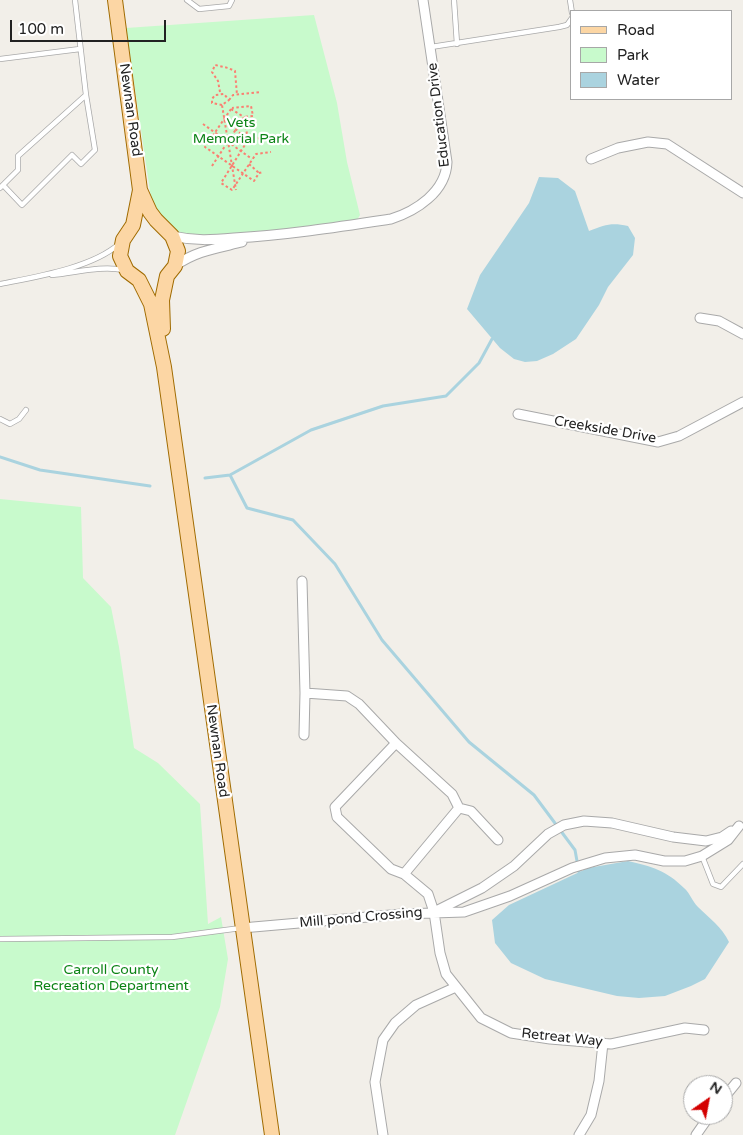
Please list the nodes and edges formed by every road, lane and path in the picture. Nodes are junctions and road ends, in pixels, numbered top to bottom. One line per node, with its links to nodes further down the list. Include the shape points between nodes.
1 (74, 0): 10 (lane)
2 (115, 0): 40 (main road, Newnan Road)
3 (187, 0): 4 (lane, via 199,9 229,6)
4 (232, 0)
5 (423, 0): 9 (street, Education Drive)
6 (454, 0): 8 (lane)
7 (570, 21): 8 (lane, via 559,27)
8 (457, 44): 9 (lane)
9 (431, 47): 45 (street, Education Drive, via 448,162 444,178 434,192 409,212 390,219)
10 (80, 49): 11 (lane); 14 (lane)
11 (0, 59)
12 (261, 92): 15 (path)
13 (220, 94): 15 (path, via 218,81 212,72 214,65 235,71); 16 (path); 17 (path, via 215,95 212,103)
14 (86, 95): 39 (lane, via 18,156 18,170); 39 (lane, via 95,150 81,164 72,155 22,205)
15 (237, 95): 16 (path)
16 (228, 100): 17 (path)
17 (222, 105): 20 (path)
18 (231, 108): 19 (path); 19 (path, via 252,106 254,116); 20 (path)
19 (244, 117): 22 (path); 25 (path)
20 (224, 119): 22 (path); 23 (path); 26 (path)
21 (203, 124): 23 (path)
22 (236, 129): 25 (path); 26 (path)
23 (214, 132): 26 (path); 29 (path, via 205,147)
24 (268, 137): 25 (path)
25 (248, 140): 27 (path)
26 (228, 142): 27 (path); 29 (path); 34 (path)
27 (241, 151): 30 (path); 34 (path)
28 (271, 152): 30 (path, via 256,154)
29 (218, 156): 33 (path); 34 (path)
30 (252, 159): 32 (path)
31 (591, 159): 42 (street, via 618,148 648,142 668,144)
32 (249, 164): 36 (path); 37 (path)
33 (212, 166)
34 (232, 166): 36 (path); 38 (path); 38 (path, via 221,183 232,190)
35 (263, 172): 37 (path)
36 (243, 173): 37 (path, via 254,181); 38 (path)
37 (259, 173)
38 (235, 185): 41 (path)
39 (1, 186)
40 (140, 190): 43 (main road, Newnan Road, via 150,212); 44 (main road, Newnan Road, via 136,217)
41 (236, 190)
42 (743, 193)
43 (168, 232): 44 (main road, via 146,224); 45 (street, Education Drive, via 203,241); 47 (main road, Newnan Road, via 178,251)
44 (127, 236): 46 (main road, Newnan Road, via 120,256); 48 (lane, via 102,256)
45 (259, 238): 47 (street, Education Drive, via 196,253)
46 (127, 271): 48 (lane, via 116,268); 49 (main road, Newnan Road)
47 (171, 271): 49 (main road, via 153,282); 53 (main road, Newnan Road, via 162,300)
48 (38, 277): 50 (lane)
49 (139, 280): 53 (main road, Newnan Road, via 151,304)
50 (0, 284)
51 (700, 318): 52 (street, via 719,321)
52 (743, 334)
53 (164, 367): 69 (main road, Newnan Road)
54 (743, 402): 56 (street, Creekside Drive, via 679,436 658,442)
55 (26, 410): 57 (lane, via 10,424)
56 (518, 414)
57 (0, 419)
58 (302, 581): 59 (street)
59 (305, 693): 60 (street); 61 (street, via 347,696)
60 (304, 735)
61 (396, 742): 62 (street, via 452,794); 67 (street, Retreat Way, via 335,807 337,817 391,868)
62 (459, 808): 64 (street, via 471,811); 67 (street)
63 (741, 824): 65 (street, via 728,840); 68 (street, Mill pond Crossing, via 722,837 706,842 612,822 584,821 564,825 548,834 514,866 482,888)
64 (498, 840)
65 (702, 856): 66 (lane, via 713,884 721,887); 68 (street, via 685,861 635,855 605,858 464,912)
66 (743, 864)
67 (404, 874): 68 (street, Retreat Way, via 428,894)
68 (434, 912): 69 (street, Mill pond Crossing); 71 (street, Retreat Way, via 446,974)
69 (242, 928): 70 (lane, via 172,937); 76 (main road, Newnan Road)
70 (0, 939)
71 (456, 987): 73 (street, Retreat Way, via 481,1018 511,1033); 77 (street, via 416,1006 394,1023 383,1040 375,1082)
72 (704, 1030): 73 (street, Retreat Way, via 685,1028)
73 (603, 1043): 78 (street, via 591,1115)
74 (736, 1083): 75 (street)
75 (733, 1087)
76 (272, 1135)
77 (383, 1135)
78 (579, 1135)

